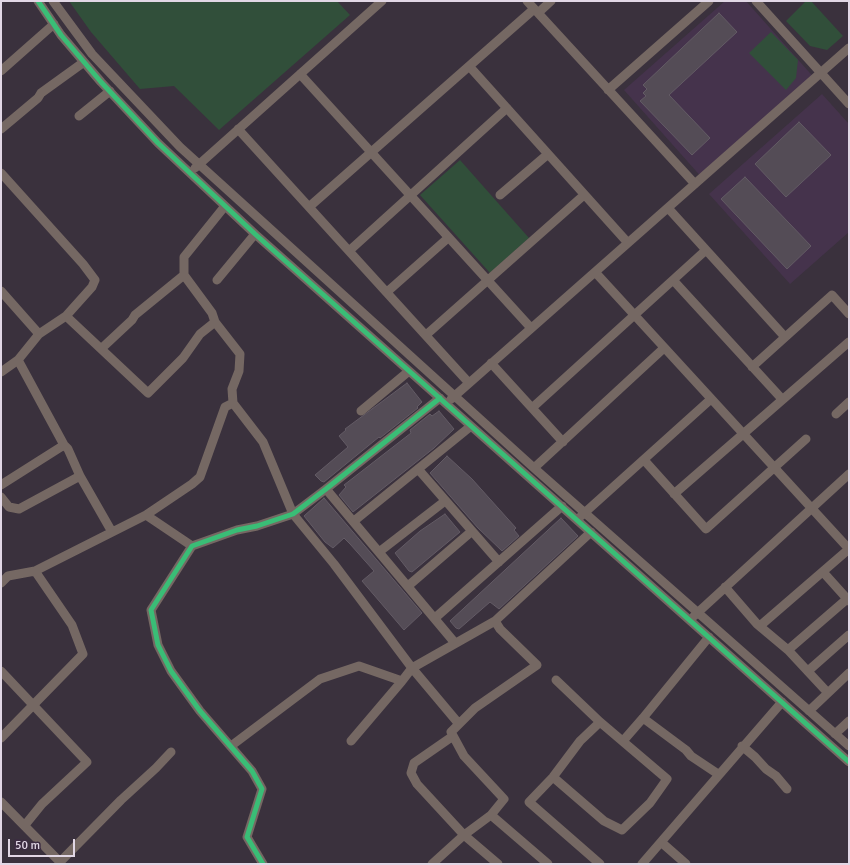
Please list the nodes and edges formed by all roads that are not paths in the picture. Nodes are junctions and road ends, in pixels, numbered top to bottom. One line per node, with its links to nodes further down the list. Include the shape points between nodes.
1 (38, 1): 9 (street)
2 (53, 1): 25 (street, via 92,54)
3 (382, 1): 15 (street)
4 (527, 1): 8 (street)
5 (551, 1): 8 (street)
6 (709, 1): 16 (street)
7 (756, 1): 14 (street)
8 (536, 11): 12 (street); 16 (street)
9 (54, 24): 11 (street); 13 (street)
10 (849, 48): 14 (street)
11 (84, 62): 17 (street); 21 (street, via 41,93)
12 (469, 66): 19 (street); 23 (street)
13 (1, 71)
14 (821, 73): 18 (street); 28 (street)
15 (300, 74): 22 (street); 23 (street)
16 (608, 90): 28 (street)
17 (110, 91): 20 (street); 27 (street)
18 (849, 104)
19 (507, 108): 24 (street); 31 (street)
20 (80, 116)
21 (1, 129)
22 (238, 129): 25 (street); 33 (street)
23 (371, 153): 31 (street); 33 (street)
24 (548, 154): 29 (street); 30 (street)
25 (199, 164): 27 (street); 64 (street)
26 (1, 173): 49 (street, via 95,280 92,287)
27 (190, 173): 32 (street)
28 (695, 184): 34 (street)
29 (500, 195)
30 (584, 195): 37 (street); 43 (street)
31 (410, 196): 36 (street); 39 (street)
32 (225, 206): 35 (street); 41 (street, via 184,257)
33 (309, 207): 39 (street)
34 (668, 208): 37 (street); 38 (street)
35 (255, 234): 42 (street); 61 (street)
36 (448, 238): 43 (street); 46 (street)
37 (628, 243): 40 (street)
38 (706, 250): 44 (street); 54 (street)
39 (349, 251): 46 (street)
40 (595, 272): 48 (street); 51 (street)
41 (184, 275): 50 (street); 56 (street, via 135,315)
42 (217, 280)
43 (487, 280): 51 (street); 53 (street)
44 (673, 280): 48 (street); 60 (street)
45 (1, 291): 52 (street)
46 (386, 292): 53 (street)
47 (849, 314): 54 (street, via 832,295)
48 (634, 315): 57 (street); 70 (street)
49 (66, 316): 52 (street); 56 (street)
50 (215, 322): 56 (street, via 200,334 183,358 148,393); 69 (street, via 240,354 239,371 232,389)
51 (531, 328): 59 (street)
52 (39, 334): 58 (street)
53 (426, 335): 63 (street)
54 (785, 337): 60 (street)
55 (849, 342): 66 (street)
56 (102, 348)
57 (664, 348): 65 (street); 76 (street)
58 (18, 360): 62 (street); 77 (street)
59 (491, 363): 63 (street); 70 (street)
60 (752, 366): 66 (street)
61 (409, 371): 67 (street); 71 (street)
62 (1, 372)
63 (469, 383): 64 (street)
64 (454, 396): 67 (street); 79 (street)
65 (711, 399): 74 (street); 78 (street)
66 (782, 399): 74 (street)
67 (443, 401): 73 (street); 85 (street)
68 (849, 402): 72 (street)
69 (233, 403): 92 (street, via 263,442); 93 (street, via 225,407 200,477)
70 (532, 408): 76 (street)
71 (361, 411)
72 (836, 414)
73 (471, 426): 81 (street); 89 (street)
74 (742, 433): 80 (street); 86 (street)
75 (806, 439): 80 (street)
76 (563, 442): 79 (street)
77 (64, 444): 83 (street); 84 (street)
78 (644, 460): 86 (street); 91 (street)
79 (534, 468): 91 (street)
80 (774, 468): 86 (street, via 706,529); 90 (street)
81 (418, 469): 88 (street); 95 (street)
82 (849, 474): 90 (street)
83 (80, 476): 87 (street, via 19,509 9,506); 97 (street)
84 (1, 485)
85 (326, 489): 92 (street); 95 (street)
86 (674, 494)
87 (1, 497)
88 (445, 501): 96 (street); 101 (street)
89 (562, 506): 94 (street); 102 (street)
90 (811, 509): 100 (street); 107 (street)
91 (585, 513): 94 (street); 109 (street)
92 (293, 514): 99 (street); 118 (street)
93 (146, 515): 97 (street); 99 (street)
94 (577, 520): 98 (street)
95 (354, 521): 101 (street)
96 (472, 531): 102 (street); 106 (street)
97 (112, 532): 103 (street)
98 (591, 532): 111 (street); 112 (street)
99 (192, 546): 137 (street, via 151,610 158,645 171,671)
100 (849, 549): 104 (street)
101 (379, 552): 106 (street)
102 (499, 562): 110 (street)
103 (36, 571): 105 (street, via 8,576); 126 (street, via 72,625 83,654)
104 (823, 572): 108 (street); 113 (street)
105 (1, 583)
106 (408, 586): 110 (street)
107 (725, 587): 109 (street); 113 (street, via 757,624)
108 (848, 600): 117 (street)
109 (698, 612): 111 (street); 127 (street)
110 (435, 618): 116 (street)
111 (690, 620): 115 (street)
112 (495, 621): 116 (street); 131 (street, via 500,630 537,665 475,708)
113 (761, 625): 117 (street)
114 (849, 635): 120 (street)
115 (708, 636): 125 (street); 128 (street)
116 (455, 642): 118 (street)
117 (788, 650): 120 (street)
118 (412, 668): 123 (street); 131 (street)
119 (1, 671): 126 (street)
120 (808, 671): 124 (street)
121 (849, 673): 124 (street)
122 (556, 680): 130 (street)
123 (402, 681): 135 (street); 137 (street, via 359,666 320,679)
124 (828, 694): 127 (street)
125 (782, 702): 138 (street); 141 (street)
126 (34, 706): 134 (street); 147 (street, via 88,762 42,804)
127 (809, 711): 132 (street)
128 (644, 718): 136 (street); 142 (street)
129 (849, 721): 132 (street)
130 (600, 722): 136 (street); 143 (street, via 580,741)
131 (459, 724): 133 (street, via 451,732)
132 (835, 734): 139 (street)
133 (453, 736): 146 (street, via 464,756 504,799); 148 (street, via 414,763 411,773 417,784)
134 (1, 738)
135 (351, 741)
136 (623, 741): 143 (street, via 667,779 650,803 622,830 604,821)
137 (230, 746): 150 (street, via 252,771 262,789 247,837)
138 (742, 746): 142 (street); 144 (street)
139 (849, 746)
140 (171, 752): 147 (street, via 60,862)
141 (849, 762)
142 (718, 774): 149 (street)
143 (553, 777): 154 (street, via 529,802)
144 (787, 789)
145 (1, 802): 147 (street)
146 (491, 815): 148 (street); 153 (street)
147 (25, 825)
148 (464, 835): 151 (street); 152 (street)
149 (661, 842): 155 (street); 156 (street)
150 (263, 864)
151 (432, 864)
152 (498, 864)
153 (548, 864)
154 (600, 864)
155 (642, 864)
156 (686, 864)

